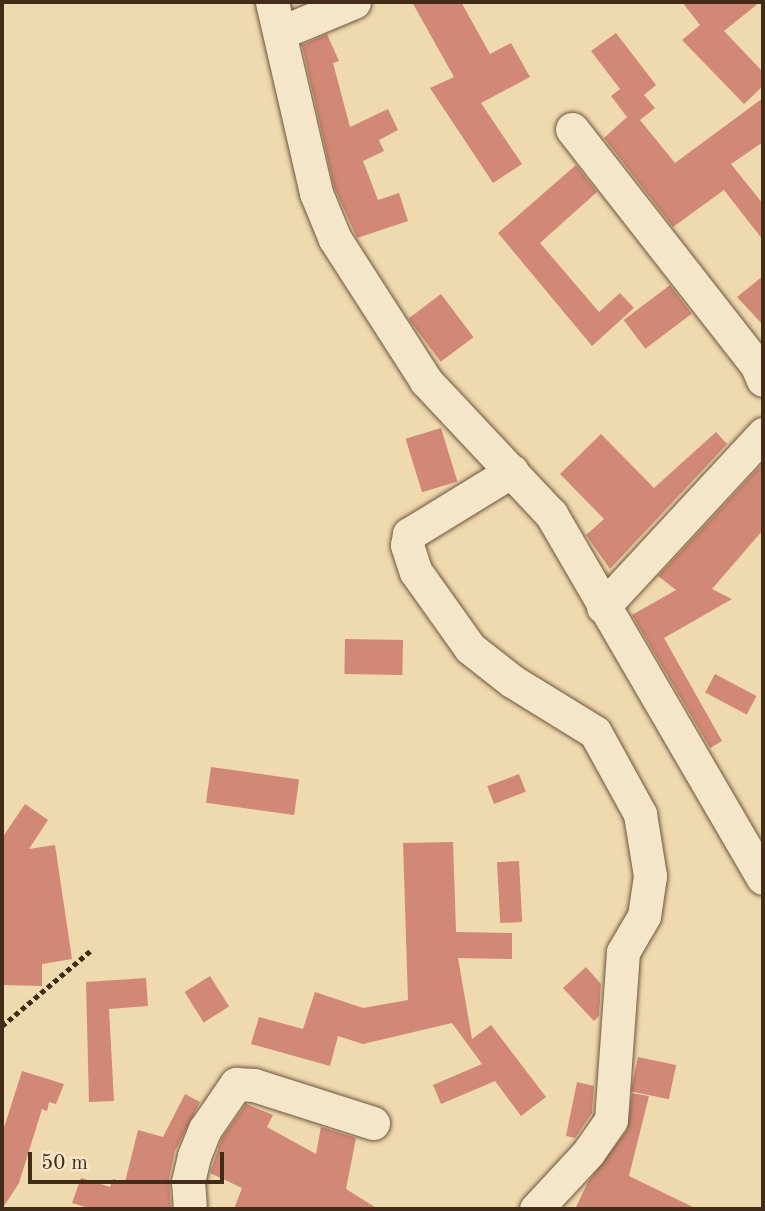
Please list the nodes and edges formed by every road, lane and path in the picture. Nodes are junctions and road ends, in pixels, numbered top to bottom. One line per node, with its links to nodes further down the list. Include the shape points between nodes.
1 (354, 2): 2 (street)
2 (277, 17): 6 (street, via 316,193 335,239 426,381)
3 (572, 129): 4 (street, via 757,366)
4 (763, 380)
5 (763, 434): 7 (street)
6 (512, 471): 7 (street, via 551,514); 13 (street, via 409,534 407,545 416,572 470,648 512,681 595,732 619,768 640,814 650,876 644,916 622,952 611,1119 589,1152)
7 (603, 607): 8 (street, via 692,748)
8 (763, 878)
9 (90, 951): 10 (path)
10 (2, 1026)
11 (373, 1123): 12 (street, via 254,1085 236,1084 205,1129 194,1156 188,1182)
12 (190, 1209)
13 (536, 1209)

